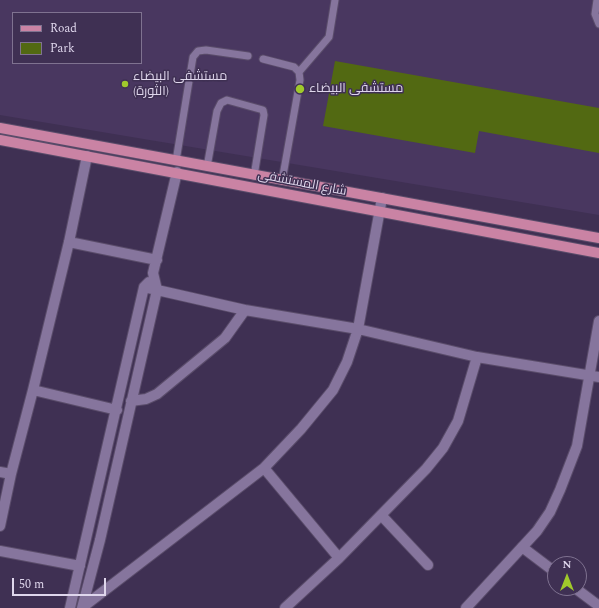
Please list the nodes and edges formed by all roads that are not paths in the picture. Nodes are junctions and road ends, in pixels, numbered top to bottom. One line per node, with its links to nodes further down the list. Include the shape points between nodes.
1 (334, 0): 6 (lane, via 329,37)
2 (597, 0): 3 (lane, via 595,14)
3 (599, 24)
4 (248, 56): 10 (lane, via 206,50 198,51 193,57)
5 (263, 59): 6 (lane, via 294,67)
6 (299, 72): 14 (lane, via 300,80)
7 (0, 128): 10 (main road, شارع المستشفى)
8 (0, 140): 9 (main road, شارع المستشفى)
9 (87, 156): 12 (main road, شارع المستشفى); 18 (street)
10 (176, 162): 11 (main road, شارع المستشفى)
11 (206, 167): 13 (main road, شارع المستشفى); 13 (lane, via 217,111 221,103 227,100 263,110)
12 (177, 172): 16 (main road, شارع المستشفى); 20 (street)
13 (254, 176): 14 (main road, شارع المستشفى)
14 (282, 181): 15 (main road, شارع المستشفى)
15 (382, 198): 16 (street); 17 (main road, شارع المستشفى)
16 (380, 212): 19 (main road, شارع المستشفى); 26 (street)
17 (599, 238)
18 (69, 242): 20 (street); 29 (street)
19 (599, 253)
20 (157, 260): 21 (street)
21 (153, 273): 22 (street); 23 (street)
22 (144, 287): 23 (street); 31 (street)
23 (157, 290): 24 (street); 30 (street)
24 (246, 310): 26 (street); 30 (street, via 225,338 157,394)
25 (599, 321): 28 (street)
26 (358, 329): 27 (street); 32 (street, via 334,390)
27 (477, 357): 28 (street); 35 (street, via 458,421 443,448)
28 (594, 377): 37 (street, via 569,469 550,512)
29 (33, 390): 31 (street); 34 (street)
30 (131, 401): 45 (street)
31 (117, 410): 41 (street)
32 (264, 468): 39 (street); 45 (street)
33 (0, 472): 34 (street)
34 (11, 474): 36 (street)
35 (381, 515): 39 (street); 40 (street)
36 (0, 526)
37 (522, 547): 42 (street); 48 (street)
38 (0, 551): 41 (street)
39 (339, 558): 47 (street)
40 (428, 565)
41 (80, 566): 46 (street)
42 (547, 566)
43 (586, 596): 44 (street)
44 (599, 606)
45 (83, 607)
46 (70, 608)
47 (285, 608)
48 (466, 608)

